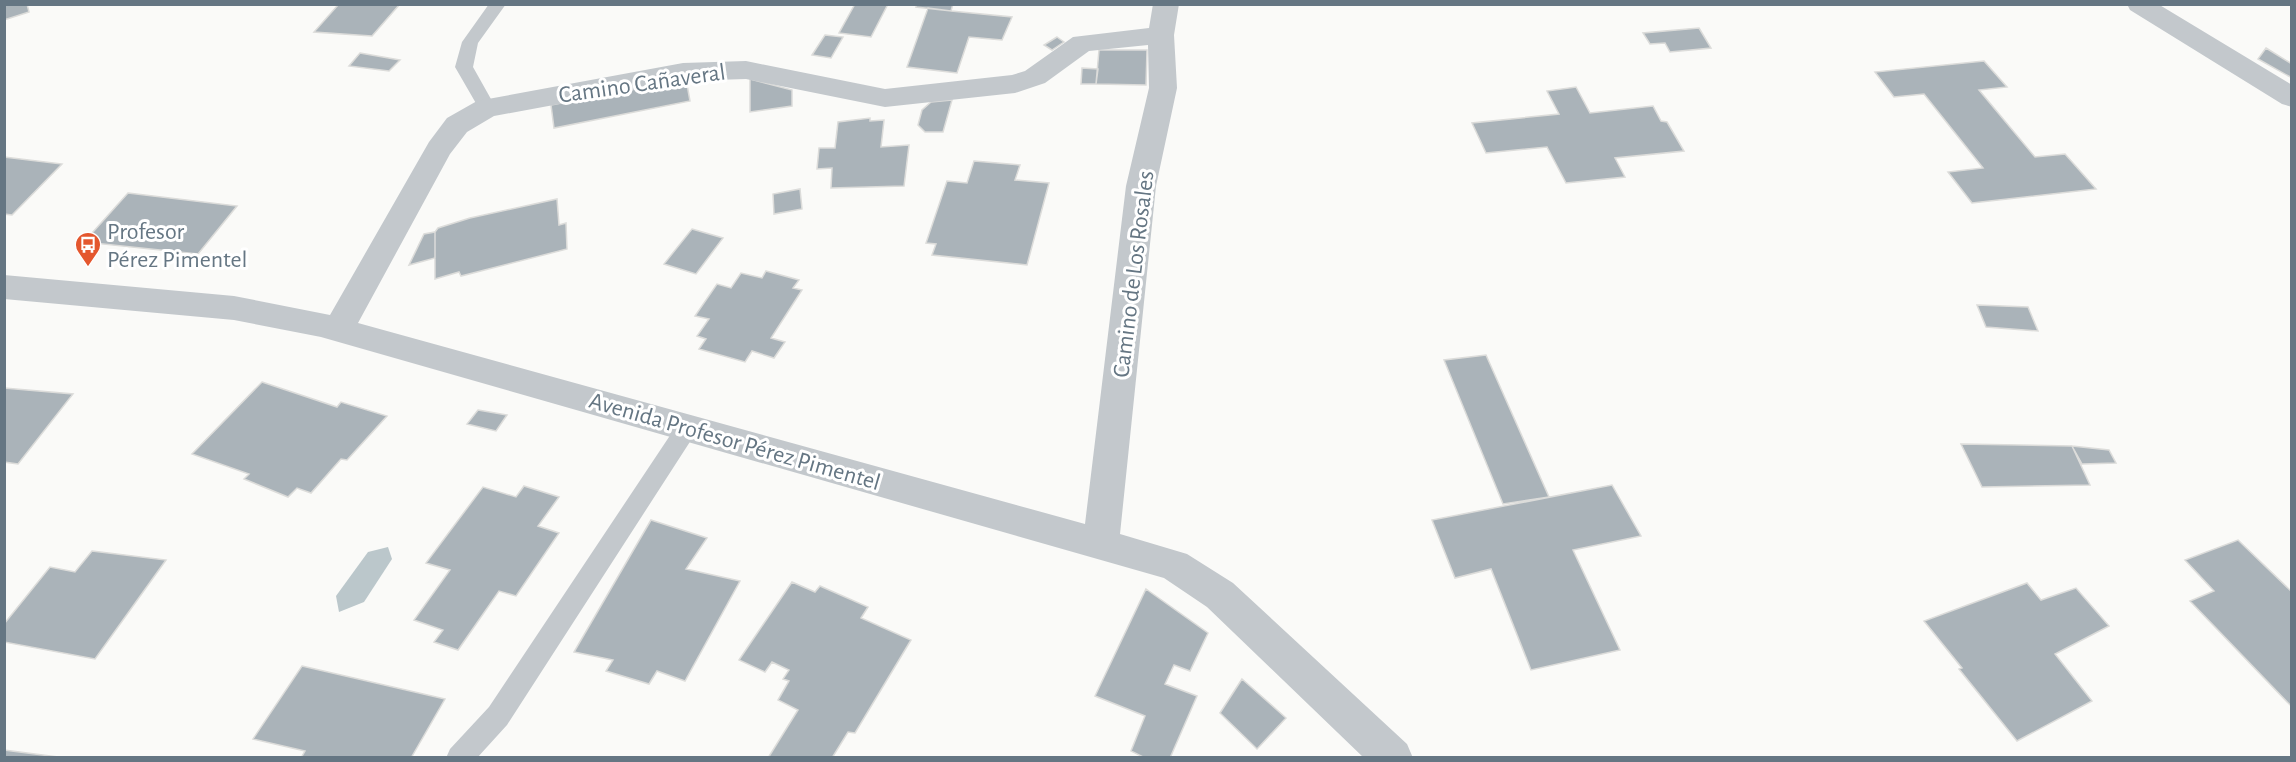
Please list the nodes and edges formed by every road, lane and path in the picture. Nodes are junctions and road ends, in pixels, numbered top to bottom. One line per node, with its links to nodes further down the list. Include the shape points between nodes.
1 (498, 4): 6 (lane, via 470,42 464,67)
2 (1166, 4): 4 (street, Camino de Los Rosales)
3 (2139, 4): 5 (street)
4 (1161, 35): 6 (street, Camino Cañaveral, via 1082,43 1025,81 951,93 885,98 746,70 683,72); 10 (street, Camino de Los Rosales, via 1163,88 1141,186)
5 (2292, 98)
6 (487, 108): 8 (street, Camino Cañaveral, via 457,125 439,148)
7 (4, 287): 8 (street, Avenida Profesor Pérez Pimentel, via 234,308)
8 (338, 329): 9 (street, Avenida Profesor Pérez Pimentel)
9 (687, 428): 10 (street, Avenida Profesor Pérez Pimentel); 11 (lane, via 498,716)
10 (1101, 544): 12 (street, Avenida Profesor Pérez Pimentel, via 1174,565 1220,595)
11 (459, 758)
12 (1393, 758)

